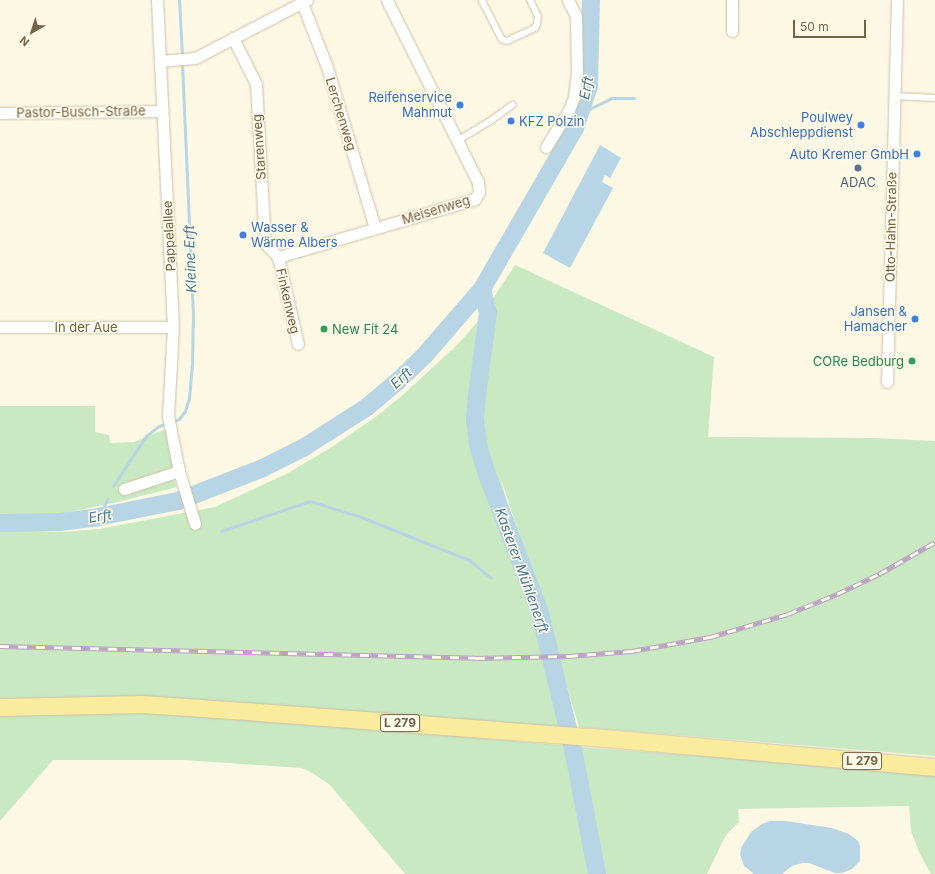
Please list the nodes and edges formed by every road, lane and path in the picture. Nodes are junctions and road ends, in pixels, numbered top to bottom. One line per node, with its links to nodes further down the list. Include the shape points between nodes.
1 (156, 0): 11 (street, Pappelallee)
2 (387, 0): 17 (street, Meisenweg)
3 (482, 0): 4 (lane, via 502,39 507,41 535,28 538,17)
4 (530, 0)
5 (568, 0): 18 (street, via 576,16 577,74 574,97)
6 (732, 0): 9 (street)
7 (897, 0): 12 (street, Otto-Hahn-Straße)
8 (304, 1): 10 (street); 19 (street, Lerchenweg, via 327,67)
9 (732, 31)
10 (233, 38): 11 (street, via 195,58); 20 (street, Starenweg, via 256,84 265,243)
11 (160, 61): 15 (street, Pappelallee)
12 (894, 96): 13 (lane); 24 (street, Otto-Hahn-Straße)
13 (935, 98)
14 (512, 104): 17 (lane, via 489,122)
15 (161, 112): 16 (street, Pastor-Busch-Straße); 22 (street, Pappelallee)
16 (0, 113)
17 (457, 141): 19 (street, Meisenweg, via 478,182 479,192 475,199)
18 (546, 147)
19 (375, 228): 20 (street, Meisenweg)
20 (278, 257): 23 (street, Finkenweg)
21 (0, 327): 22 (street, In der Aue)
22 (173, 327): 25 (street, Pappelallee, via 168,416)
23 (298, 344)
24 (887, 382)
25 (179, 471): 26 (street); 27 (street, Pappelallee)
26 (124, 489)
27 (195, 524)
28 (0, 707): 29 (main road, L 279, via 142,704 592,737)
29 (935, 767)

